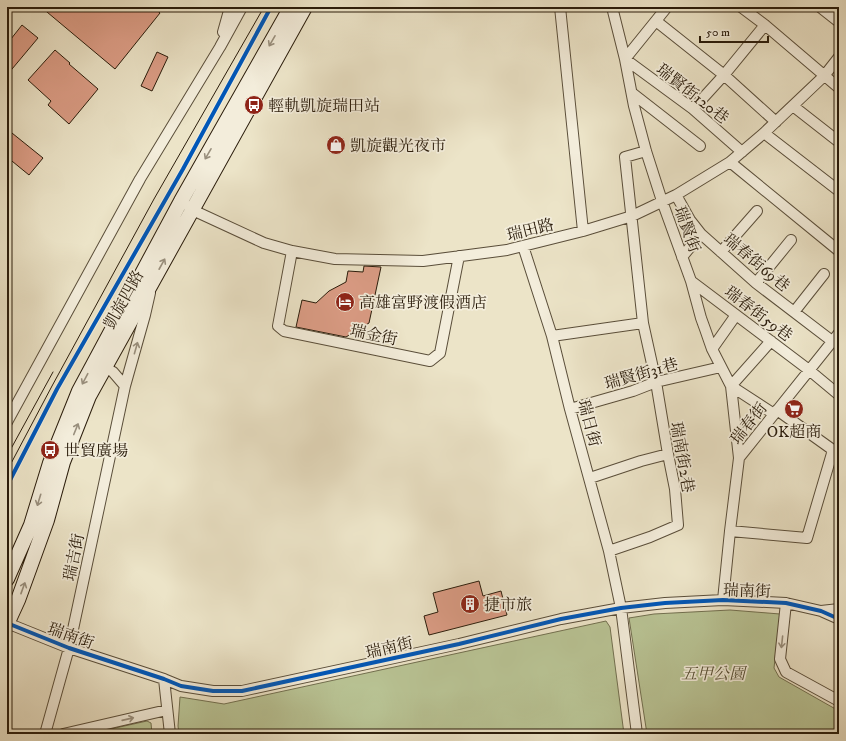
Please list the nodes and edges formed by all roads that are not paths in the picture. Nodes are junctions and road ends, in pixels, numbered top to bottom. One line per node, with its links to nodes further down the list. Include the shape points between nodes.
1 (230, 7): 13 (street)
2 (242, 7): 13 (street)
3 (291, 7): 32 (street, 凱旋四路, one-way to 32)
4 (305, 7): 32 (street, 凱旋四路)
5 (560, 7): 35 (street)
6 (612, 7): 15 (street, 瑞賢街)
7 (667, 7): 10 (street)
8 (740, 7): 12 (street)
9 (820, 7): 11 (street)
10 (656, 21): 15 (street); 16 (street)
11 (839, 22)
12 (765, 25): 16 (street); 17 (street)
13 (220, 47): 65 (street, via 140,179)
14 (839, 57): 17 (street, 瑞田路)
15 (625, 59): 19 (street, 瑞賢街); 21 (street, 瑞賢街120巷)
16 (724, 75): 21 (street); 22 (street)
17 (824, 76): 18 (street); 20 (street, 瑞田路)
18 (839, 88)
19 (632, 93): 25 (street); 26 (street, 瑞賢街)
20 (793, 106): 22 (street, 瑞田路); 24 (street)
21 (693, 109): 27 (street, 瑞賢街120巷)
22 (776, 122): 23 (street, 瑞田路)
23 (764, 133): 27 (street, 瑞田路); 29 (street)
24 (839, 142)
25 (700, 146)
26 (646, 151): 31 (street, 瑞賢街); 34 (street, 瑞南街2巷, via 625,157)
27 (742, 152): 28 (street, 瑞田路)
28 (730, 162): 30 (street, 瑞田路); 40 (street)
29 (839, 191)
30 (676, 195): 31 (street, 瑞田路); 36 (street, 瑞春街69巷)
31 (662, 201): 34 (street, 瑞田路); 43 (street, 瑞賢街)
32 (187, 205): 39 (street, 瑞田路, via 264,243); 46 (street, 凱旋四路, one-way to 32); 56 (street, 凱旋四路)
33 (757, 211): 41 (street)
34 (632, 216): 35 (street, 瑞田路); 50 (street, 瑞南街2巷)
35 (583, 231): 38 (street, 瑞田路)
36 (701, 234): 41 (street, 瑞春街69巷); 43 (street)
37 (791, 240): 47 (street)
38 (524, 246): 42 (street, 瑞田路); 52 (street, 瑞日街)
39 (292, 251): 42 (street, 瑞田路, via 335,259 423,261); 42 (street, 瑞金街, via 278,326 284,331 430,361 440,353)
40 (839, 251)
41 (721, 252): 47 (street, 瑞春街69巷)
42 (459, 256)
43 (682, 257): 45 (street, 瑞賢街)
44 (824, 274): 48 (street)
45 (691, 280): 49 (street, 瑞春街59巷); 55 (street, 瑞賢街)
46 (152, 282): 56 (street, 凱旋四路); 60 (street, 瑞吉街, one-way to 46, via 146,315)
47 (756, 283): 48 (street, 瑞春街69巷)
48 (794, 312): 54 (street, 瑞春街69巷)
49 (736, 315): 53 (street, 瑞春街59巷); 55 (street)
50 (643, 324): 52 (street); 59 (street, 瑞南街2巷)
51 (839, 333): 54 (street, 瑞春街)
52 (552, 336): 63 (street, 瑞日街)
53 (771, 341): 58 (street, 瑞春街59巷); 61 (street)
54 (832, 341): 58 (street, 瑞春街)
55 (712, 349): 57 (street, 瑞賢街)
56 (100, 364): 60 (street, via 113,372); 71 (street, 凱旋四路, one-way to 71, via 79,391 50,463 31,525); 78 (street, 凱旋四路, one-way to 56, via 47,520 62,462)
57 (721, 367): 59 (street, 瑞賢街31巷); 61 (street, 瑞賢街)
58 (809, 370): 62 (street, 瑞春街59巷); 64 (street, 瑞春街)
59 (656, 382): 63 (street, 瑞賢街31巷); 66 (street, 瑞南街2巷)
60 (126, 386): 79 (street, 瑞吉街)
61 (731, 386): 64 (street); 67 (street, 瑞賢街)
62 (839, 395)
63 (570, 409): 68 (street, 瑞日街)
64 (776, 412): 67 (street, 瑞春街); 69 (street, via 833,450 807,538)
65 (7, 422)
66 (668, 454): 68 (street); 70 (street, 瑞南街2巷, via 675,488 678,525)
67 (739, 458): 69 (street, 瑞春街)
68 (590, 478): 70 (street, 瑞日街)
69 (730, 531): 72 (street, 瑞春街)
70 (609, 551): 74 (street, 瑞日街)
71 (7, 579)
72 (723, 600): 73 (street, 瑞南街); 74 (street, 瑞南街)
73 (786, 603): 76 (street, 瑞南街); 81 (street, one-way to 81, via 780,659 786,672)
74 (621, 608): 80 (street, 瑞南街, via 561,619 242,692 205,690 181,686); 86 (street, 瑞日街)
75 (839, 609): 76 (street)
76 (821, 611): 77 (street)
77 (839, 620)
78 (7, 623): 79 (street, 瑞南街)
79 (69, 648): 80 (street, 瑞南街); 83 (street, 瑞吉街)
80 (164, 679): 82 (street)
81 (839, 702)
82 (167, 710): 84 (street, one-way to 82); 85 (street)
83 (45, 734)
84 (63, 734)
85 (170, 734)
86 (637, 734)

